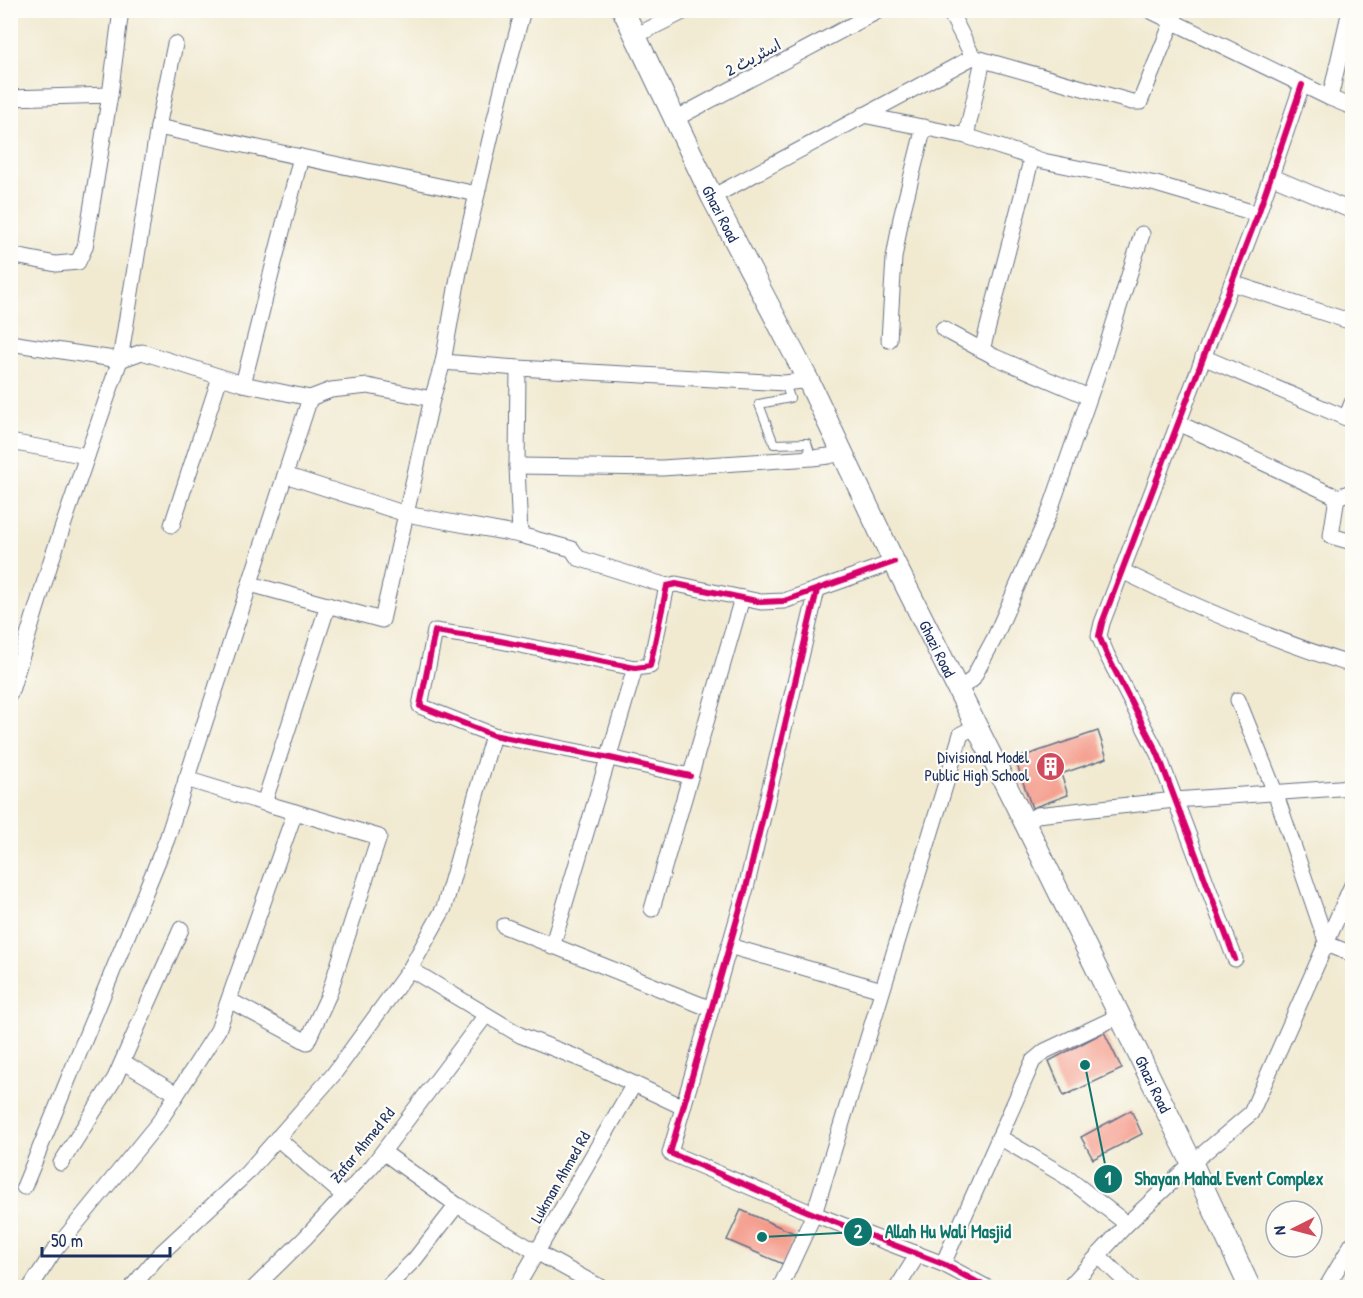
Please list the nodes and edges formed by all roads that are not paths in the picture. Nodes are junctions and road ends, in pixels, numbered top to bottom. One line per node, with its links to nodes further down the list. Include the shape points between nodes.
1 (122, 10): 15 (street)
2 (523, 10): 27 (street)
3 (623, 10): 11 (main road, Ghazi Road)
4 (687, 10): 11 (street)
5 (880, 10): 9 (street, اسٹریٹ 2)
6 (949, 10): 13 (street)
7 (1149, 10): 10 (street)
8 (1350, 10): 17 (street)
9 (860, 15): 20 (street, اسٹریٹ 2)
10 (1174, 16): 13 (street, via 1140,102); 14 (street)
11 (635, 36): 20 (main road, Ghazi Road)
12 (175, 44): 21 (street)
13 (978, 59): 19 (street); 23 (street)
14 (1302, 85): 17 (street); 26 (street)
15 (110, 95): 16 (street); 32 (street, via 85,247 78,262 56,264)
16 (10, 98)
17 (1330, 98): 18 (street)
18 (1353, 106)
19 (863, 115): 22 (street); 28 (street)
20 (675, 119): 28 (main road, Ghazi Road)
21 (158, 127): 24 (street); 40 (street)
22 (924, 127): 23 (street); 36 (street, via 894,258)
23 (966, 136): 25 (street)
24 (301, 157): 27 (street); 46 (street)
25 (1032, 157): 30 (street, via 1156,184); 38 (street)
26 (1271, 176): 29 (street); 30 (street)
27 (477, 194): 41 (street)
28 (712, 197): 44 (main road, Ghazi Road)
29 (1353, 211)
30 (1258, 214): 33 (street)
31 (1142, 234): 47 (street)
32 (10, 255)
33 (1232, 283): 34 (street); 39 (street)
34 (1353, 322)
35 (943, 329): 38 (street)
36 (889, 340)
37 (10, 343): 40 (street)
38 (982, 350): 47 (street)
39 (1203, 357): 50 (street, via 1346,418); 51 (street)
40 (120, 360): 43 (street, via 142,352); 54 (street)
41 (443, 362): 42 (street); 49 (street)
42 (518, 368): 45 (street); 56 (street)
43 (220, 377): 46 (street); 61 (street)
44 (808, 380): 45 (street); 53 (main road, Ghazi Road)
45 (785, 383): 55 (lane, via 790,398 759,404 774,444 807,443)
46 (243, 384): 48 (street)
47 (1089, 397): 73 (street, via 1049,513 995,637 972,680)
48 (310, 398): 49 (street, via 331,390 368,386); 57 (street)
49 (432, 399): 60 (street)
50 (1353, 403)
51 (1178, 423): 59 (street); 65 (street)
52 (10, 442): 54 (street)
53 (842, 452): 55 (street); 64 (main road, Ghazi Road)
54 (87, 456): 74 (street)
55 (812, 458): 56 (street, via 662,468)
56 (517, 466): 62 (street)
57 (285, 476): 60 (street); 66 (street)
58 (1353, 492): 59 (street)
59 (1337, 497): 63 (street, via 1331,536)
60 (406, 514): 62 (street); 70 (street, via 382,620)
61 (172, 525)
62 (520, 535): 67 (street, via 572,549 578,558)
63 (1353, 542)
64 (894, 562): 68 (street); 73 (main road, Ghazi Road)
65 (1122, 571): 71 (street, via 1258,633); 83 (street, via 1101,623 1100,636 1158,754)
66 (250, 584): 70 (street); 80 (street)
67 (667, 585): 69 (street); 72 (street, via 650,666)
68 (817, 590): 69 (street, via 784,601); 92 (street)
69 (742, 598): 79 (street)
70 (328, 605): 84 (street)
71 (1353, 665)
72 (635, 668): 77 (street, via 435,631 420,706); 78 (street)
73 (958, 689): 76 (main road, Ghazi Road)
74 (10, 694)
75 (1238, 700): 82 (street)
76 (977, 726): 86 (main road, Ghazi Road); 97 (street, via 961,734)
77 (493, 735): 78 (street); 96 (street, via 444,908)
78 (610, 758): 79 (street); 93 (street)
79 (690, 776): 88 (street)
80 (186, 778): 84 (street); 111 (street, via 166,839)
81 (1353, 787): 82 (street)
82 (1275, 792): 83 (street); 91 (street)
83 (1175, 800): 86 (street, via 1037,815); 95 (street)
84 (264, 803): 85 (street)
85 (295, 812): 98 (street); 98 (street, via 379,837 329,994 307,1042)
86 (1025, 823): 101 (main road, Ghazi Road)
87 (1353, 885): 91 (street)
88 (652, 909)
89 (504, 926): 93 (street)
90 (181, 929): 102 (street)
91 (1328, 944): 94 (street); 110 (street, via 1251,1113)
92 (729, 946): 97 (street); 99 (street)
93 (552, 947): 99 (street)
94 (1353, 954)
95 (1235, 959)
96 (410, 969): 100 (street); 107 (street, via 333,1075)
97 (882, 990): 114 (street)
98 (229, 1000): 104 (street, via 218,1030)
99 (711, 1009): 105 (street)
100 (486, 1014): 103 (street, via 520,1035); 108 (street, Zafar Ahmed Rd)
101 (1119, 1016): 106 (street, via 1045,1051 1033,1061); 110 (main road, Ghazi Road)
102 (123, 1062): 104 (street); 109 (street)
103 (634, 1084): 105 (street); 117 (street, Lukman Ahmed Rd)
104 (177, 1094): 121 (street)
105 (683, 1107): 114 (street, via 670,1152)
106 (999, 1137): 115 (street, via 1065,1176); 120 (street)
107 (277, 1138): 112 (street); 122 (street, via 246,1174 159,1255)
108 (383, 1152): 112 (street, Zafar Ahmed Rd); 113 (street)
109 (61, 1163)
110 (1192, 1163): 115 (street); 132 (main road, Ghazi Road)
111 (24, 1187)
112 (344, 1196): 123 (street, Zafar Ahmed Rd)
113 (458, 1205): 117 (street); 124 (street)
114 (814, 1214): 118 (street); 127 (street)
115 (1128, 1224): 119 (street)
116 (1353, 1244): 133 (street)
117 (538, 1253): 125 (street, Lukman Ahmed Rd); 126 (street)
118 (918, 1254): 120 (street); 128 (street)
119 (1098, 1255): 130 (street); 131 (street)
120 (943, 1264): 129 (street)
121 (30, 1287)
122 (131, 1287)
123 (254, 1287)
124 (386, 1287)
125 (516, 1287)
126 (602, 1287)
127 (780, 1287)
128 (897, 1287)
129 (988, 1287)
130 (1068, 1287)
131 (1132, 1287)
132 (1250, 1287)
133 (1326, 1287)

